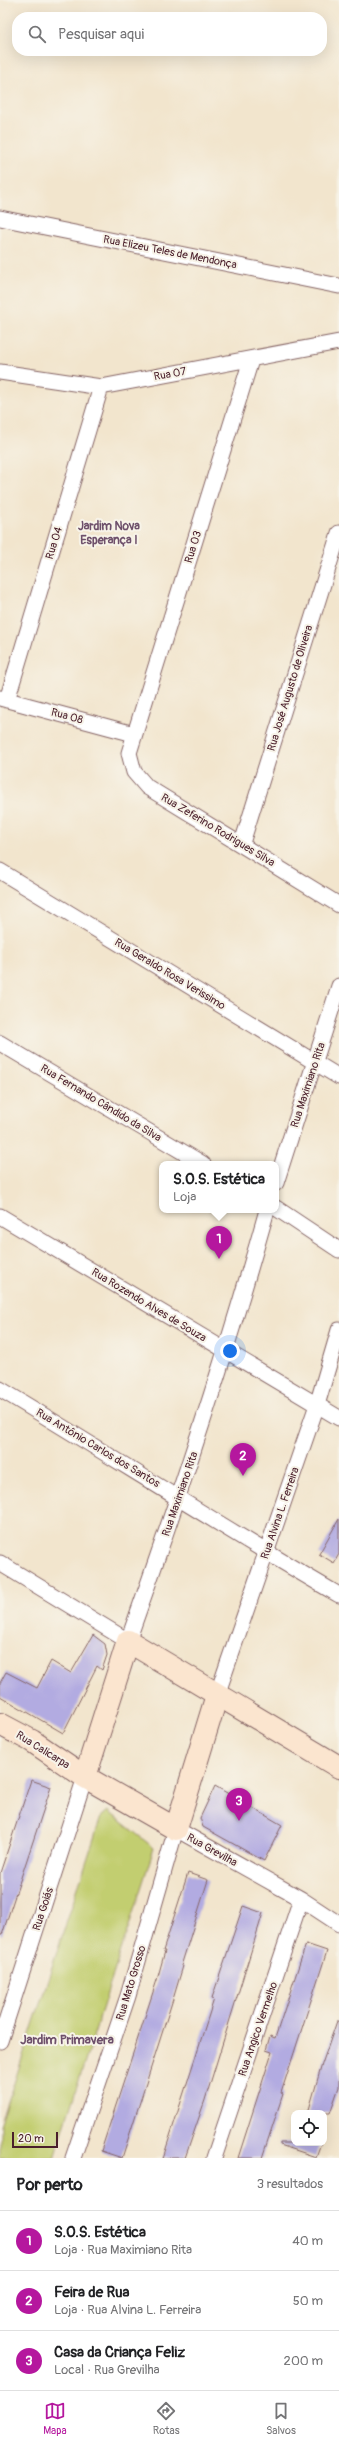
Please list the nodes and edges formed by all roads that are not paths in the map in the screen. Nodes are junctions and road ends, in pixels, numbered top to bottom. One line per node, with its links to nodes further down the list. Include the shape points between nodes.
1 (0, 218): 2 (street, Rua Elizeu Teles de Mendonça)
2 (339, 286)
3 (339, 342): 4 (street, Rua 07)
4 (251, 360): 6 (street, Rua 07); 9 (street, Rua 03)
5 (0, 372): 6 (street, Rua 07)
6 (101, 386): 8 (street, Rua 04)
7 (339, 534): 10 (street, Rua José Augusto de Oliveira)
8 (3, 699): 9 (street, Rua 08)
9 (134, 734): 10 (street, Rua Zeferino Rodrigues Silva, via 129,753 134,772 147,787)
10 (242, 843): 12 (street, Rua Zeferino Rodrigues Silva)
11 (0, 871): 15 (street, Rua Geraldo Rosa Verissimo)
12 (339, 905)
13 (339, 986): 15 (street, Rua Maximiano Rita)
14 (0, 1042): 17 (street, Rua Fernando Cândido da Silva)
15 (315, 1063): 16 (street, Rua Geraldo Rosa Verissimo); 18 (street, Rua Maximiano Rita)
16 (339, 1078)
17 (197, 1161)
18 (279, 1174)
19 (279, 1210): 22 (street)
20 (267, 1213): 24 (street, Rua Maximiano Rita)
21 (0, 1216): 24 (street, Rua Rozendo Alves de Souza)
22 (339, 1250)
23 (339, 1330): 26 (street, Rua Alvina L. Ferreira)
24 (227, 1352): 26 (street, Rua Rozendo Alves de Souza); 28 (street, Rua Maximiano Rita)
25 (0, 1389): 28 (street, Rua Antônio Carlos dos Santos)
26 (317, 1405): 27 (street, Rua Rozendo Alves de Souza); 29 (street, Rua Alvina L. Ferreira)
27 (339, 1418)
28 (179, 1497): 29 (street, Rua Antônio Carlos dos Santos); 32 (street, Rua Maximiano Rita)
29 (267, 1553): 31 (street, Rua Antônio Carlos dos Santos); 33 (street, Rua Alvina L. Ferreira)
30 (0, 1563): 32 (street)
31 (339, 1595)
32 (128, 1640): 33 (street); 36 (street, Rua Maximiano Rita)
33 (217, 1695): 35 (street); 37 (street)
34 (0, 1724): 36 (street, Rua Calicarpa, via 32,1741)
35 (339, 1767)
36 (85, 1776): 37 (street, Rua Grevilha); 40 (street, Rua Goiás)
37 (176, 1829): 38 (street, Rua Grevilha); 41 (street, Rua Mato Grosso, via 128,1996)
38 (301, 1900): 39 (street, Rua Grevilha); 42 (street, Rua Angico Vermelho)
39 (339, 1924)
40 (0, 2041)
41 (73, 2158)
42 (214, 2158)

